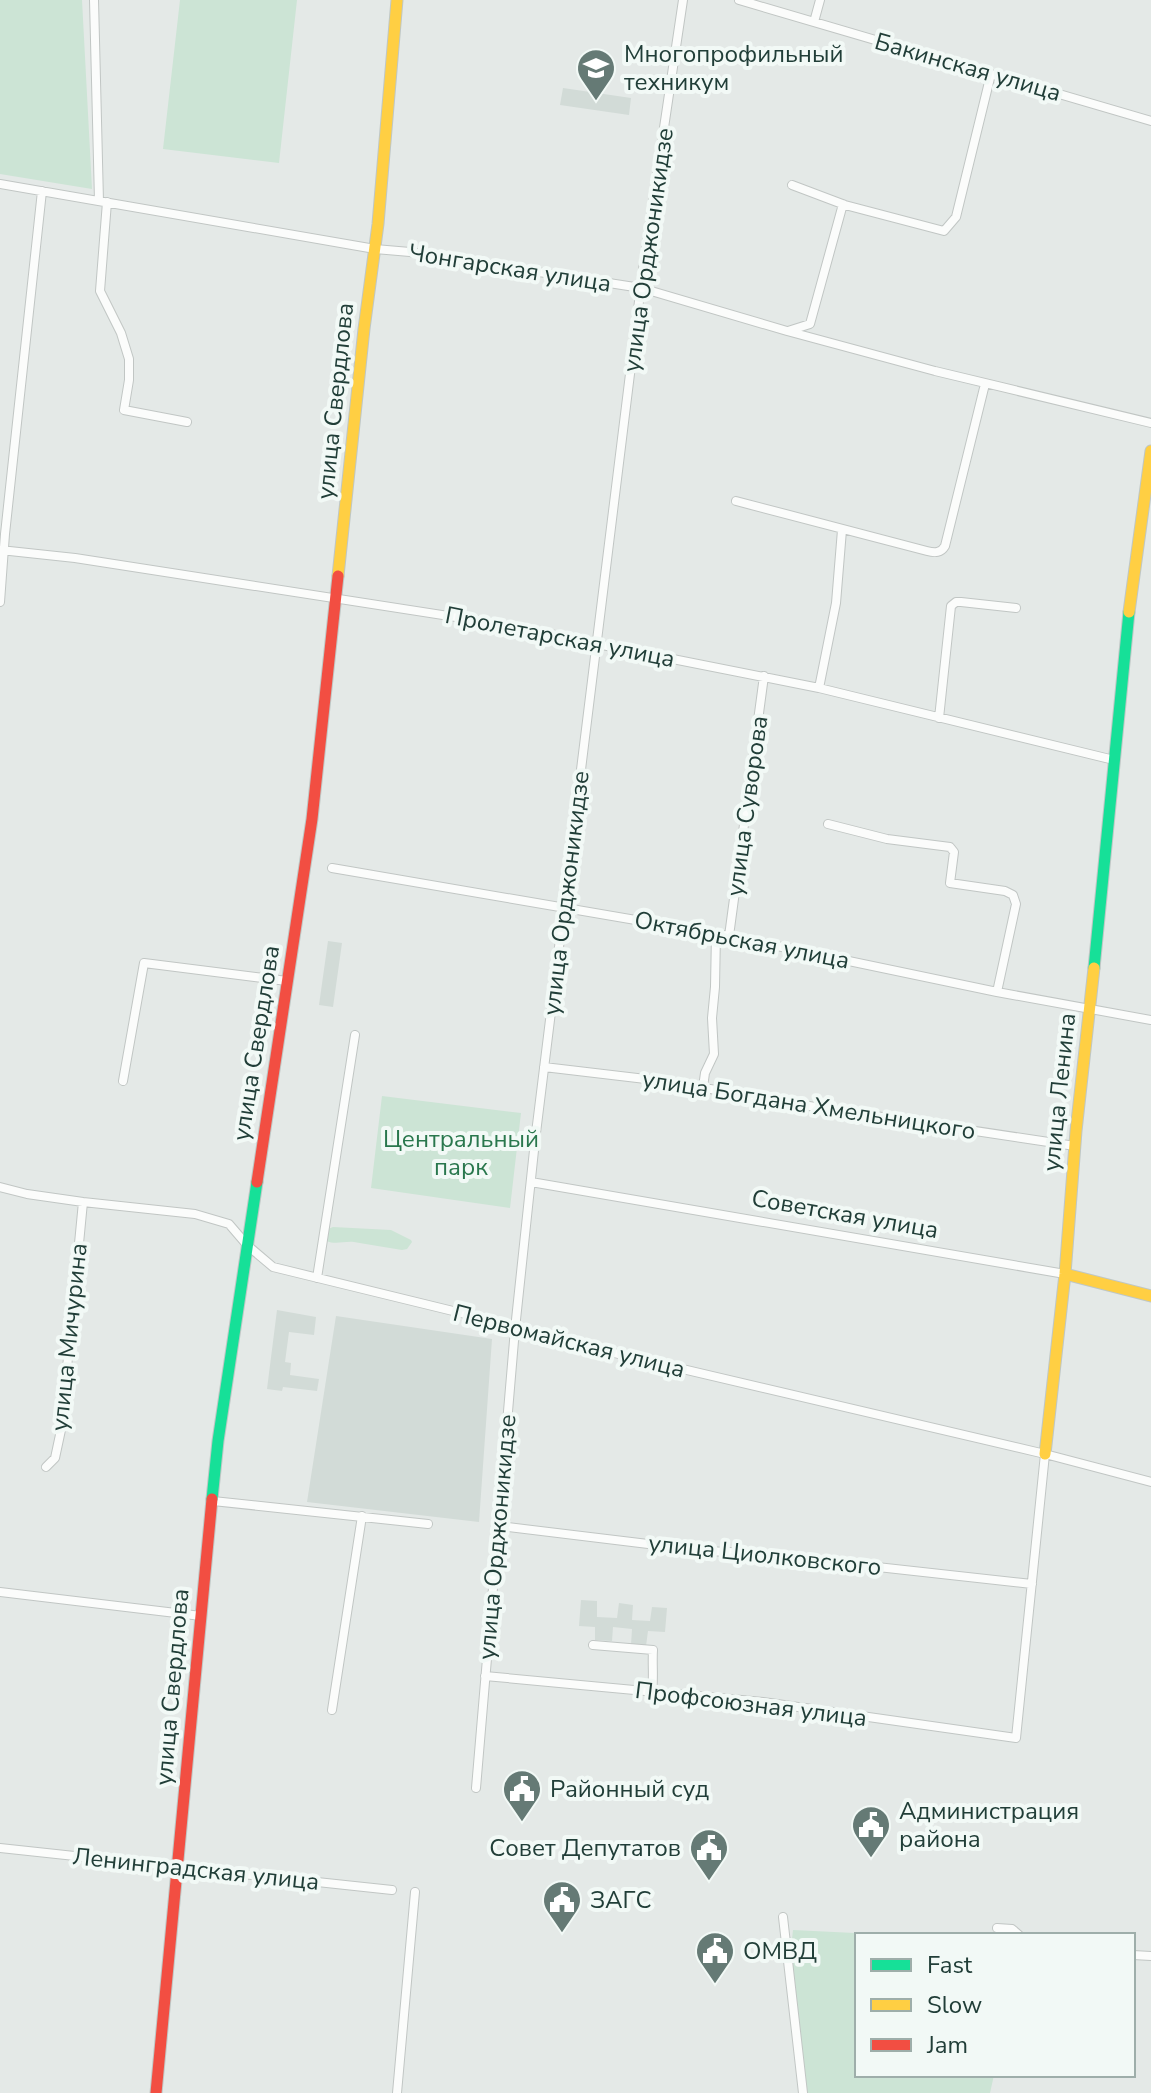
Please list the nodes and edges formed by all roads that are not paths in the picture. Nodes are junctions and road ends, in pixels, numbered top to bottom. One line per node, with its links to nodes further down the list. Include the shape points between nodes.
1 (94, 0): 12 (street)
2 (397, 0): 14 (street, улица Свердлова)
3 (683, 0): 15 (street, улица Орджоникидзе)
4 (739, 0): 6 (street, Бакинская улица)
5 (820, 0): 6 (street)
6 (814, 22): 7 (street, Бакинская улица)
7 (991, 74): 8 (street, Бакинская улица); 13 (street, via 950,226 944,231)
8 (1151, 121)
9 (0, 184): 11 (street, Чонгарская улица)
10 (792, 185): 13 (street)
11 (42, 191): 12 (street, Чонгарская улица); 23 (street)
12 (103, 201): 14 (street, Чонгарская улица); 18 (street, via 100,291 128,353 124,410)
13 (843, 204): 16 (street, via 810,324)
14 (375, 249): 15 (street, Чонгарская улица); 24 (street, улица Свердлова)
15 (641, 288): 16 (street, Чонгарская улица); 27 (street, улица Орджоникидзе)
16 (787, 331): 17 (street, Чонгарская улица)
17 (985, 384): 19 (street, Чонгарская улица); 22 (street, via 942,550)
18 (187, 422)
19 (1151, 423)
20 (1151, 451): 31 (street, улица Ленина)
21 (736, 501): 22 (street)
22 (842, 530): 29 (street, via 836,603)
23 (2, 550): 24 (street, Пролетарская улица); 25 (street)
24 (336, 599): 27 (street, Пролетарская улица); 37 (street, улица Свердлова, via 312,819)
25 (0, 602)
26 (1016, 608): 30 (street, via 953,603)
27 (598, 643): 28 (street, Пролетарская улица); 34 (street, улица Орджоникидзе)
28 (764, 676): 29 (street, Пролетарская улица); 36 (street, улица Суворова)
29 (819, 688): 30 (street, Пролетарская улица)
30 (939, 718): 31 (street, Пролетарская улица)
31 (1114, 760): 39 (street, улица Ленина)
32 (828, 824): 38 (street, via 950,847 950,883 1013,895 1016,904)
33 (332, 868): 34 (street, Октябрьская улица)
34 (565, 908): 35 (street, Октябрьская улица); 42 (street, улица Орджоникидзе)
35 (716, 933): 36 (street, Октябрьская улица); 44 (street, via 714,1054)
36 (729, 936): 38 (street, Октябрьская улица)
37 (287, 981): 43 (street, via 144,963); 49 (street, улица Свердлова)
38 (997, 992): 39 (street, Октябрьская улица)
39 (1090, 1009): 40 (street, Октябрьская улица); 45 (street, улица Ленина)
40 (1151, 1020)
41 (355, 1035): 51 (street)
42 (544, 1067): 44 (street, улица Богдана Хмельницкого); 46 (street, улица Орджоникидзе)
43 (123, 1081)
44 (703, 1087): 45 (street, улица Богдана Хмельницкого)
45 (1075, 1146): 50 (street, улица Ленина)
46 (531, 1182): 50 (street, Советская улица); 53 (street, улица Орджоникидзе)
47 (0, 1187): 48 (street, Первомайская улица)
48 (83, 1202): 49 (street, Первомайская улица, via 195,1214 229,1224); 55 (street, улица Мичурина, via 61,1430 55,1458)
49 (247, 1245): 51 (street, Первомайская улица, via 273,1267); 57 (street, улица Свердлова)
50 (1065, 1274): 52 (street, Советская улица); 54 (street, улица Ленина)
51 (317, 1278): 53 (street, Первомайская улица)
52 (1151, 1296)
53 (515, 1329): 54 (street, Первомайская улица); 60 (street, улица Орджоникидзе)
54 (1045, 1454): 56 (street, Первомайская улица); 61 (street, улица Ленина)
55 (46, 1467)
56 (1151, 1482)
57 (213, 1501): 58 (street); 63 (street, улица Свердлова)
58 (362, 1516): 59 (street); 67 (street)
59 (428, 1524)
60 (499, 1526): 61 (street, улица Циолковского); 65 (street, улица Орджоникидзе)
61 (1032, 1584): 68 (street, улица Ленина)
62 (0, 1592): 63 (street)
63 (201, 1616): 71 (street, улица Свердлова)
64 (593, 1645): 66 (street, via 653,1650)
65 (485, 1676): 66 (street, Профсоюзная улица); 69 (street, улица Орджоникидзе)
66 (652, 1691): 68 (street, Профсоюзная улица)
67 (332, 1710)
68 (1016, 1738)
69 (476, 1788)
70 (0, 1848): 71 (street, Ленинградская улица)
71 (177, 1868): 72 (street, Ленинградская улица); 77 (street, улица Свердлова)
72 (392, 1890)
73 (415, 1892): 78 (street)
74 (783, 1917): 79 (street)
75 (997, 1928): 76 (street)
76 (1017, 1933)
77 (156, 2093)
78 (397, 2093)
79 (803, 2093)

